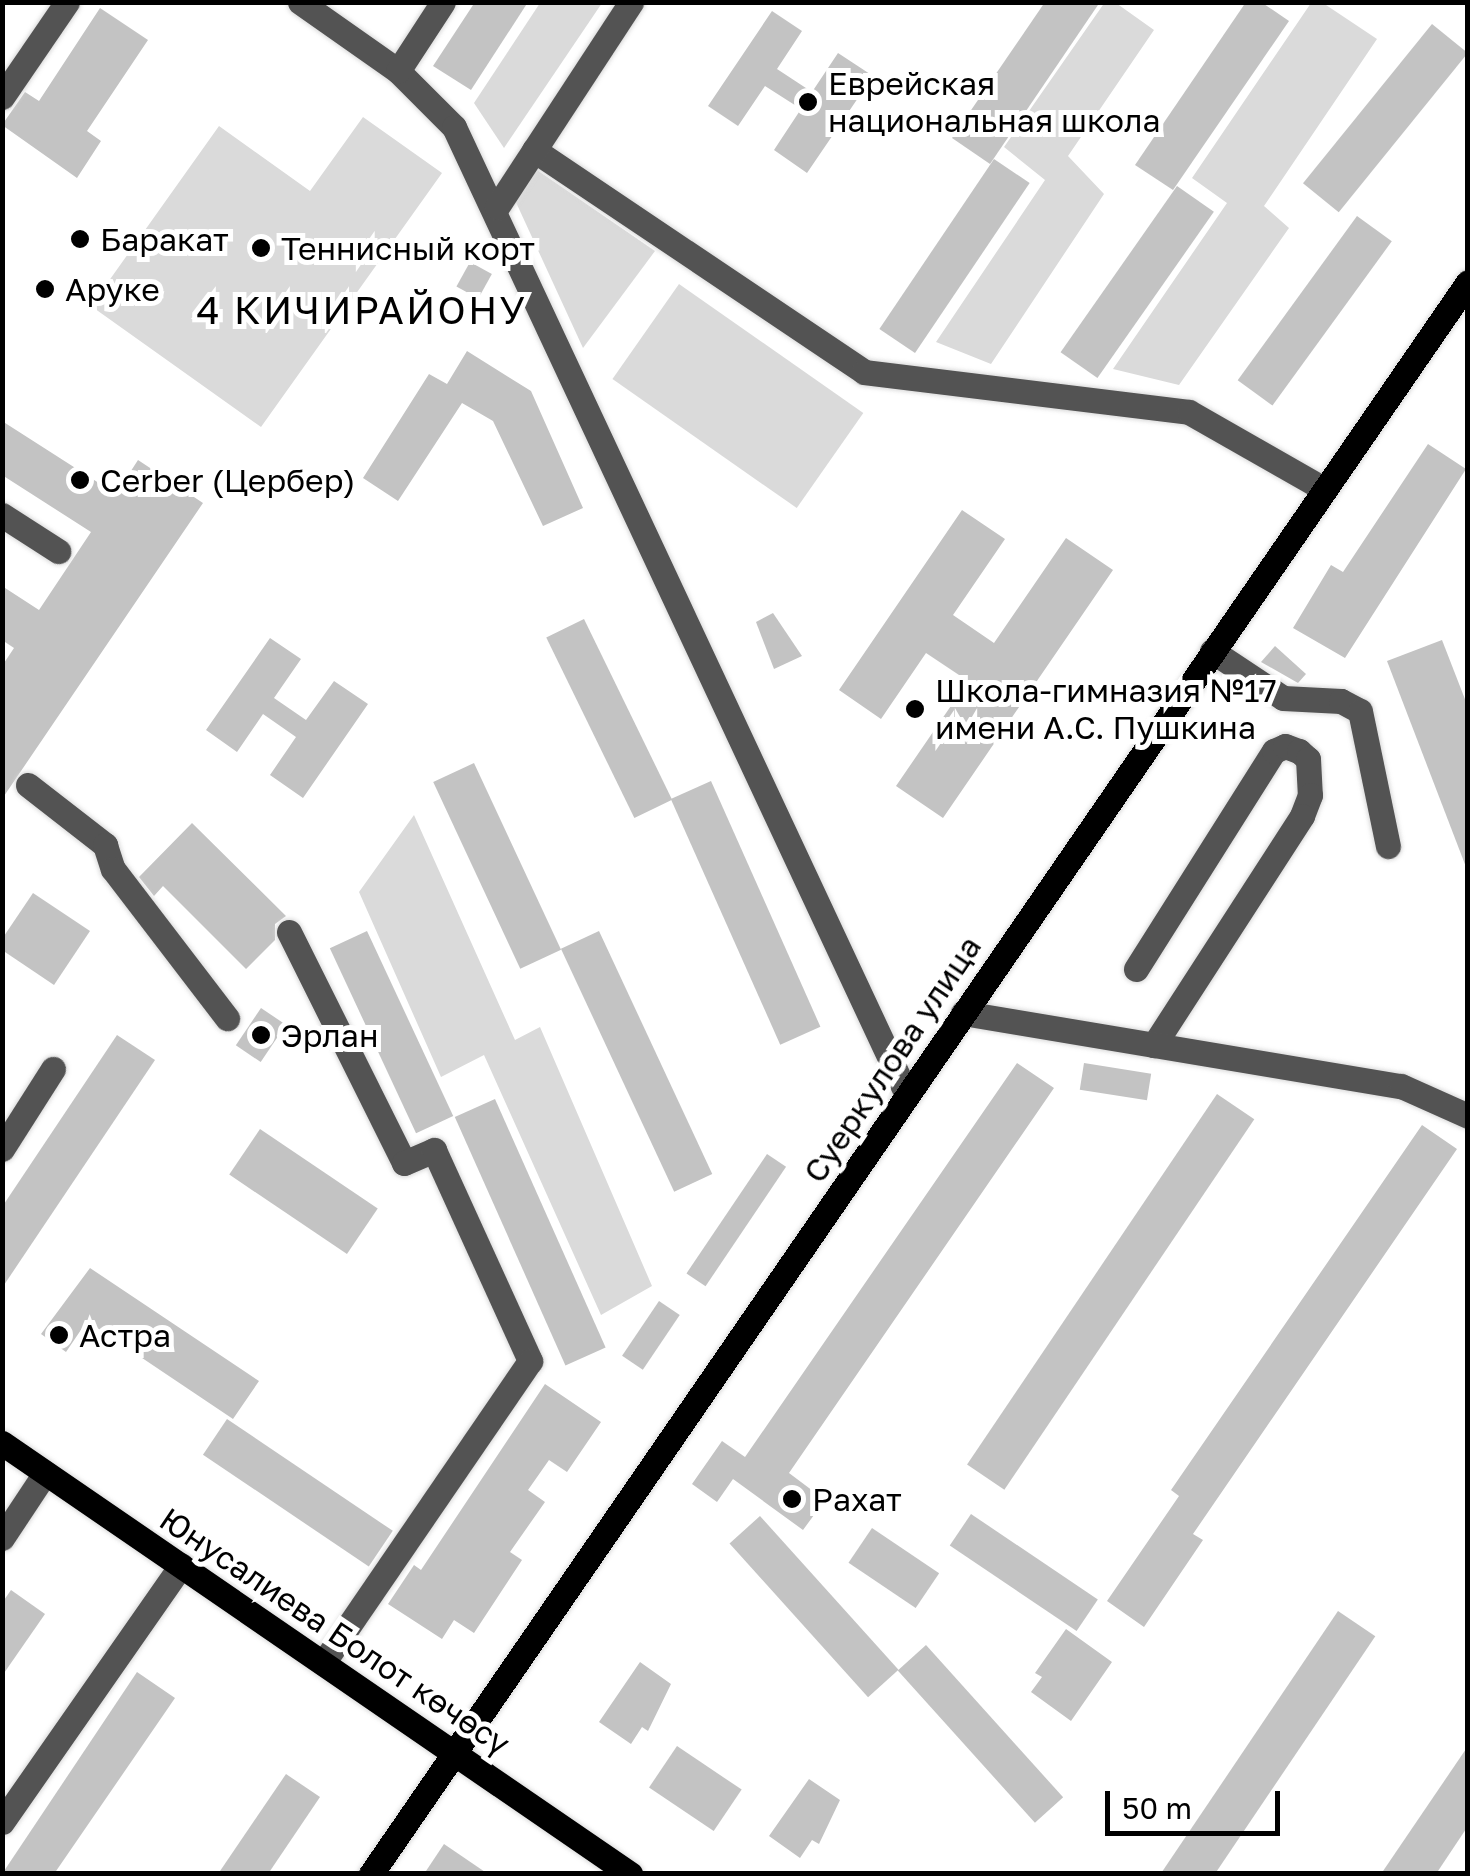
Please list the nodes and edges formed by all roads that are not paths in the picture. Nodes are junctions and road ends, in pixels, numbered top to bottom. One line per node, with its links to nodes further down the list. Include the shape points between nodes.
1 (66, 2): 6 (street)
2 (300, 2): 5 (street)
3 (444, 2): 5 (street)
4 (631, 2): 7 (street)
5 (398, 71): 8 (street, via 454,127)
6 (2, 96)
7 (534, 150): 8 (street); 10 (street, via 864,372 1189,412)
8 (497, 207): 22 (street)
9 (1465, 290): 10 (main road, Суеркулова улица)
10 (1324, 489): 13 (main road, Суеркулова улица)
11 (2, 515): 12 (street)
12 (58, 551)
13 (1212, 651): 15 (street, via 1283,698 1341,702 1360,711); 18 (main road, Суеркулова улица)
14 (28, 784): 19 (street, via 106,845 112,869)
15 (1388, 846)
16 (288, 932): 29 (street, via 404,1163 434,1150 530,1361)
17 (1136, 969): 20 (street, via 1274,751 1299,750 1308,759 1310,795 1302,816)
18 (963, 1013): 20 (street); 22 (main road, Суеркулова улица)
19 (227, 1018)
20 (1154, 1045): 23 (street, via 1401,1086)
21 (54, 1070): 24 (street)
22 (907, 1095): 30 (main road, Суеркулова улица)
23 (1468, 1116)
24 (2, 1149)
25 (2, 1443): 26 (main road, Юнусалиева Болот көчөсү)
26 (45, 1472): 27 (street); 28 (main road, Юнусалиева Болот көчөсү)
27 (2, 1538)
28 (181, 1565): 29 (main road, Юнусалиева Болот көчөсү); 31 (street)
29 (323, 1663): 30 (main road, Юнусалиева Болот көчөсү)
30 (453, 1752): 32 (main road, Суеркулова улица); 33 (main road, Юнусалиева Болот көчөсү)
31 (2, 1822)
32 (371, 1874)
33 (630, 1874)

